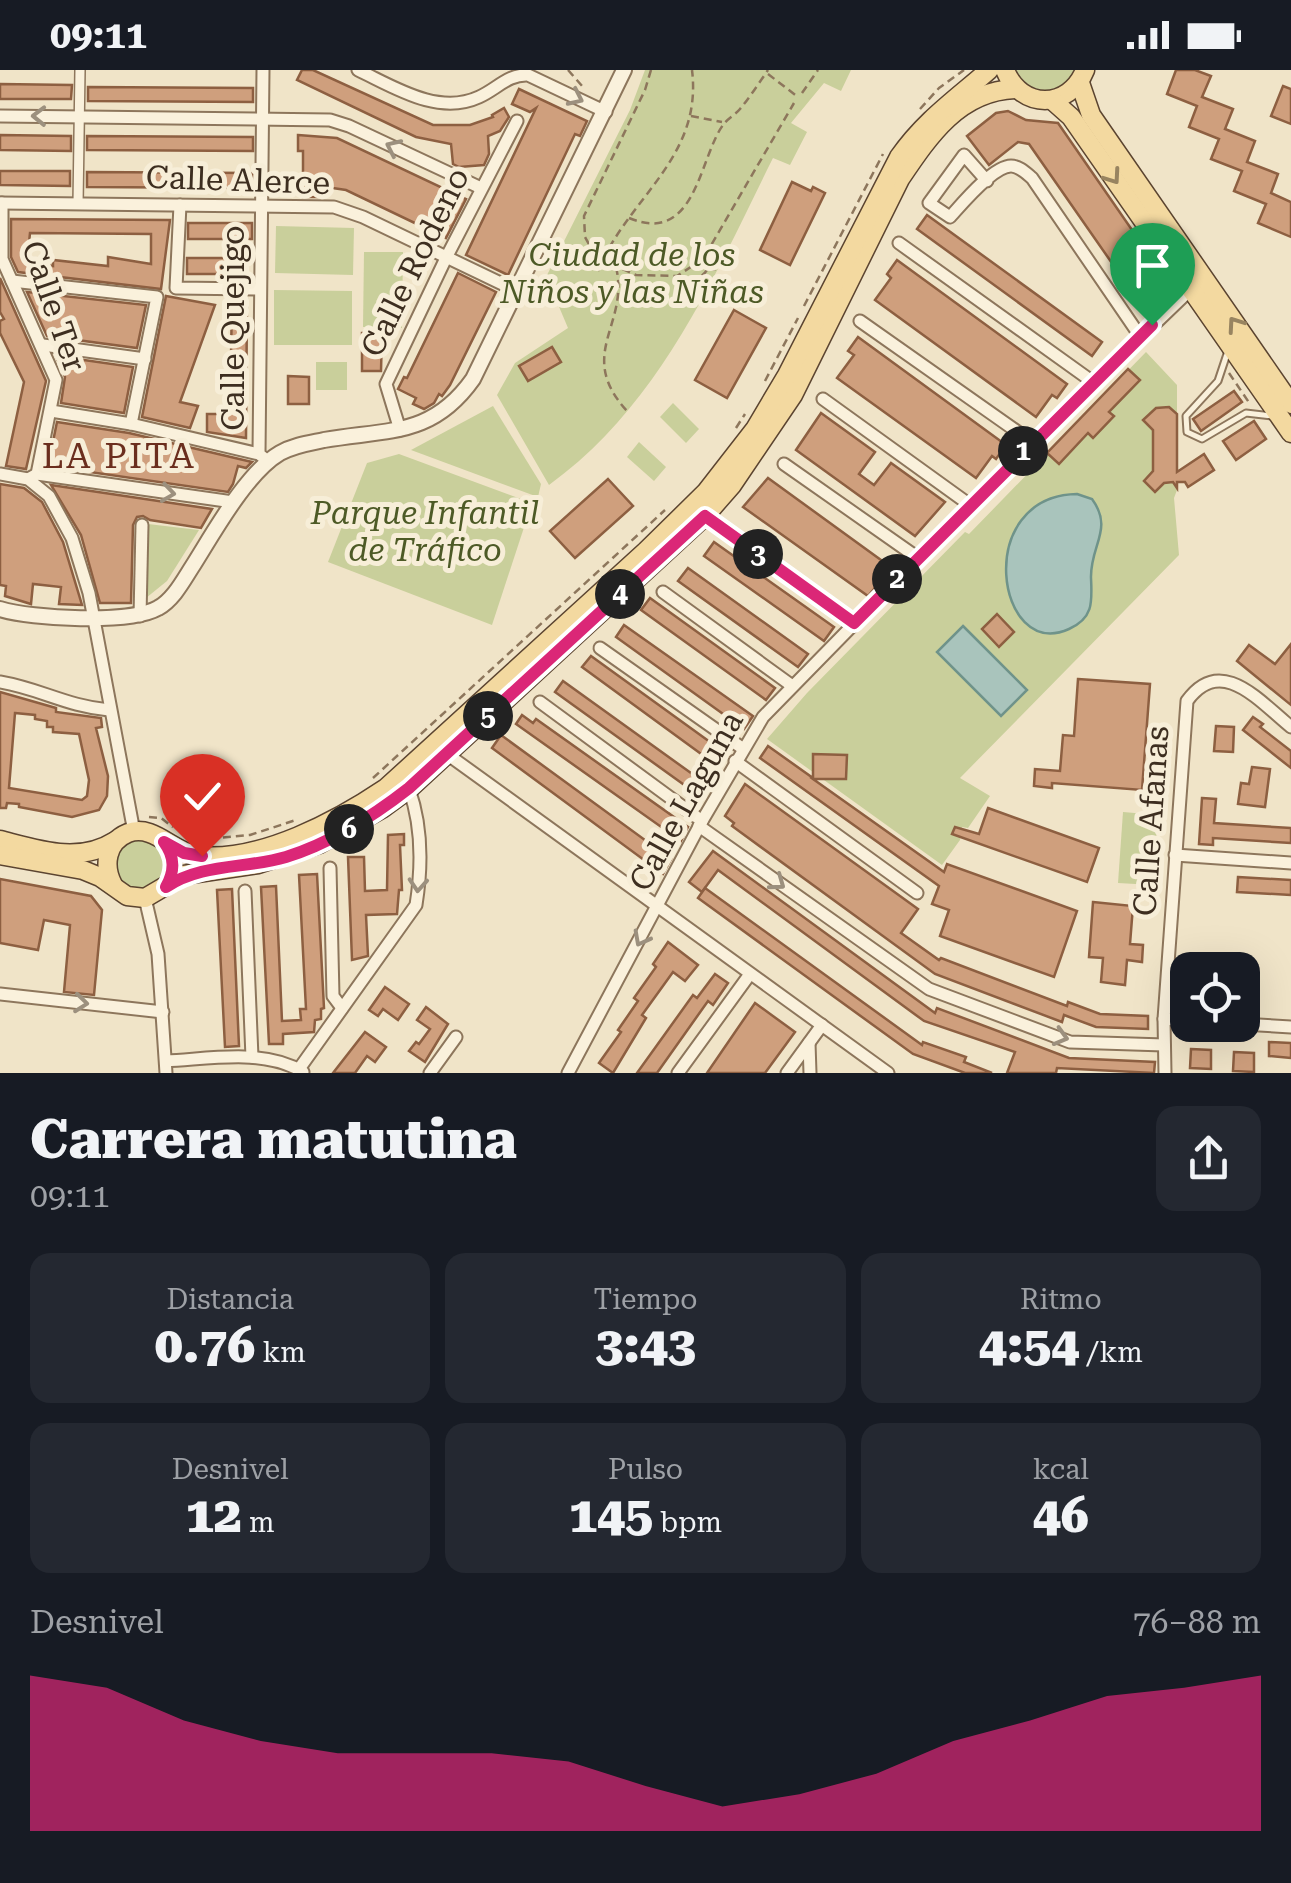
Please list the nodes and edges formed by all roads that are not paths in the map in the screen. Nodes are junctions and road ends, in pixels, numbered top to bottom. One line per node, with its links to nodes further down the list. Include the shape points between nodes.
1 (80, 70): 14 (street)
2 (262, 70): 15 (street, Calle Quejigo)
3 (358, 70): 9 (street)
4 (399, 70): 9 (street)
5 (624, 70): 12 (street)
6 (989, 70): 68 (main road, via 916,132 755,429 706,492 646,552 386,788 350,812 271,846 230,853 184,853)
7 (1005, 70): 10 (main road)
8 (1082, 76): 11 (main road); 36 (main road, one-way to 8, via 1091,115)
9 (391, 86): 12 (street, one-way to 12, via 422,99 461,102 516,74 528,75)
10 (1015, 88): 11 (main road, via 1028,98); 48 (main road, via 969,100 920,149 793,395)
11 (1053, 100): 27 (main road, one-way to 27)
12 (606, 112): 28 (street)
13 (0, 116): 14 (street, one-way to 13)
14 (79, 117): 15 (street); 20 (street)
15 (262, 119): 18 (street, one-way to 15, via 330,120); 22 (street, Calle Quejigo)
16 (517, 121): 18 (street, Calle Rodeno)
17 (987, 181): 17 (street, via 964,155 929,202 950,217); 30 (street, via 1011,166 1032,178)
18 (481, 188): 24 (street, Calle Rodeno)
19 (1, 203): 20 (street, Calle Alerce); 25 (street, Calle Ter, via 2,260)
20 (78, 204): 21 (street, Calle Alerce)
21 (180, 205): 22 (street, Calle Alerce); 26 (street, via 176,288)
22 (261, 206): 24 (street, Calle Alerce, via 334,207); 26 (street, Calle Quejigo)
23 (899, 243): 34 (street)
24 (446, 258): 28 (street, Calle Alerce); 40 (street, Calle Rodeno, via 386,384)
25 (12, 280): 32 (street, Calle Ter); 33 (street, via 157,297)
26 (260, 289): 42 (street, Calle Quejigo)
27 (1191, 289): 30 (street, Calle Laguna); 31 (main road)
28 (516, 292): 40 (street, via 458,400 439,416)
29 (860, 321): 41 (street)
30 (1140, 336): 34 (street, Calle Laguna)
31 (1224, 337): 39 (main road); 39 (lane, via 1225,368 1186,416 1187,432 1206,438 1238,415 1256,412)
32 (43, 345): 33 (street); 37 (street, Calle Ter, via 56,380)
33 (145, 360): 38 (street)
34 (1093, 382): 41 (street, Calle Laguna)
35 (823, 399): 47 (street)
36 (1291, 404)
37 (50, 412): 38 (street); 45 (street, Calle Ter)
38 (131, 424): 42 (street)
39 (1288, 429)
40 (400, 430): 42 (street, via 301,445)
41 (1032, 442): 47 (street, Calle Laguna)
42 (264, 458): 46 (street)
43 (784, 464): 50 (street)
44 (0, 474): 45 (street)
45 (32, 477): 46 (street, one-way to 46); 54 (street, via 72,538)
46 (233, 502): 53 (street, via 178,590)
47 (970, 505): 50 (street, Calle Laguna)
48 (705, 516): 55 (street); 63 (main road)
49 (142, 525): 53 (street)
50 (918, 558): 55 (street, Calle Laguna)
51 (663, 592): 58 (street)
52 (0, 608): 54 (street)
53 (140, 616): 54 (street)
54 (92, 617): 60 (street)
55 (854, 623): 58 (street, Calle Laguna)
56 (600, 648): 62 (street)
57 (0, 682): 60 (street)
58 (792, 685): 62 (street, Calle Laguna)
59 (540, 702): 66 (street)
60 (109, 710): 67 (street)
61 (1291, 726): 71 (street, Calle Afanas, via 1229,681 1198,686 1187,701)
62 (742, 748): 64 (street, Calle Laguna)
63 (447, 754): 65 (main road); 79 (street)
64 (735, 762): 66 (street, Calle Laguna); 77 (street)
65 (409, 788): 75 (main road, via 319,844 258,864 184,874); 82 (street, one-way to 82, via 417,812 416,905)
66 (700, 824): 79 (street, Calle Laguna); 91 (street, one-way to 91, via 929,988 1070,1042)
67 (128, 831): 68 (main road); 69 (main road, via 96,852 71,854); 74 (main road, via 109,852)
68 (170, 835): 75 (main road)
69 (0, 840)
70 (0, 855): 74 (main road, via 83,870)
71 (1176, 855): 72 (street); 84 (street, Calle Afanas)
72 (1291, 863)
73 (330, 868): 82 (street, via 334,996)
74 (113, 885): 78 (main road, via 127,896)
75 (166, 887): 78 (main road)
76 (245, 891): 92 (street)
77 (917, 893)
78 (146, 898): 83 (street)
79 (658, 907): 80 (street); 96 (street, Calle Laguna, one-way to 96)
80 (750, 974): 86 (street); 97 (street)
81 (0, 994): 83 (street, one-way to 83)
82 (342, 1008): 94 (street)
83 (162, 1012): 93 (street)
84 (1164, 1020): 85 (street); 91 (street, Calle Afanas)
85 (1170, 1020)
86 (822, 1025): 90 (street); 100 (street)
87 (1260, 1025): 88 (street)
88 (1291, 1027)
89 (456, 1037): 95 (street)
90 (809, 1043): 98 (street); 99 (street)
91 (1164, 1045): 101 (street, Calle Afanas)
92 (252, 1057): 93 (street); 94 (street)
93 (166, 1067)
94 (302, 1071)
95 (430, 1073)
96 (568, 1073)
97 (678, 1073)
98 (787, 1073)
99 (810, 1073)
100 (888, 1073)
101 (1165, 1073)

